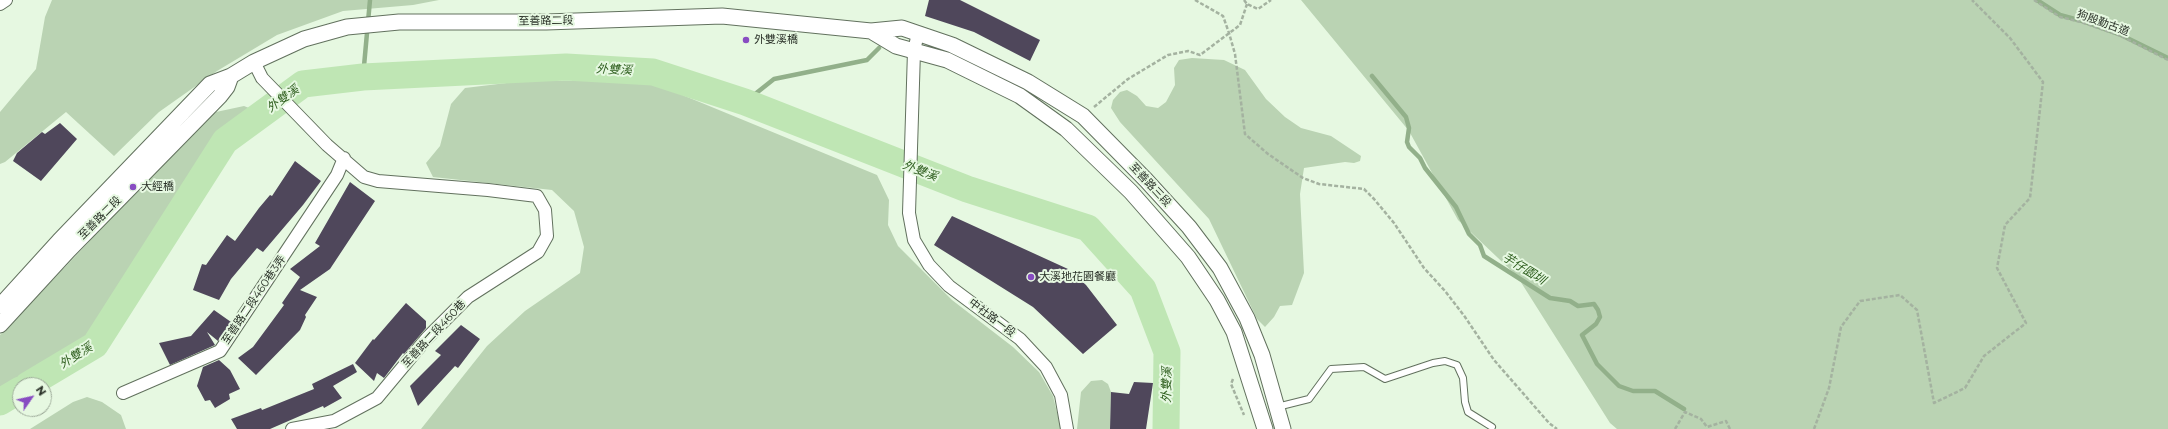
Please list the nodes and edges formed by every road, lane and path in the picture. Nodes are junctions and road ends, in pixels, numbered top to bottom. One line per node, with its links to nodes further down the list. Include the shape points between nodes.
1 (6, 0): 7 (street)
2 (1195, 0): 11 (path, via 1222,16)
3 (1244, 0): 8 (path)
4 (1271, 0): 8 (path, via 1258,9)
5 (1972, 0): 30 (path, via 2010,38 2043,82 2030,198 2005,225 1997,268 2026,323 1984,356 1965,388 1934,403 1917,310 1900,295 1860,301 1841,327 1829,388)
6 (2034, 0): 13 (path, 狗殷勤古道, via 2060,17 2121,36)
7 (0, 4)
8 (1247, 4): 11 (path, via 1240,25)
9 (871, 31): 10 (street, 至善路二段, via 902,28); 12 (street, 至善路二段, via 896,46); 14 (street, 至善路二段, via 722,16 546,22 399,22 347,27 304,39)
10 (918, 33): 12 (street); 16 (street, 至善路三段, via 952,45 1028,82)
11 (1229, 33): 16 (path, via 1200,55 1188,51 1168,55 1128,79); 27 (path, via 1235,54 1245,134 1268,154 1303,178 1319,184 1364,189 1394,223 1424,268 1457,306 1494,360)
12 (914, 51): 24 (street, 中社路一段, via 909,213 914,240 929,265 949,286 1020,339 1046,367 1061,395); 25 (street, 至善路三段, via 947,60 1020,96 1066,129 1131,192 1188,257 1217,300 1234,332)
13 (2168, 60)
14 (254, 62): 15 (street, 至善路二段); 17 (street, 至善路二段460巷, via 262,78 327,145)
15 (231, 76): 18 (street, 至善路二段, via 210,84); 19 (street, 至善路二段, via 227,88 220,96 69,250)
16 (1083, 116): 21 (street, 至善路三段, via 1189,227 1220,268 1247,318 1262,356)
17 (344, 158): 20 (street, 至善路二段460巷3弄, via 337,175 220,351); 23 (street, 至善路二段460巷, via 364,177 378,181 537,196 545,210 547,236 538,252 468,297 427,338 377,398 334,421)
18 (0, 306)
19 (0, 325)
20 (123, 393)
21 (1277, 407): 22 (lane, via 1309,399 1331,370 1364,367 1385,379 1445,361 1458,365 1464,378 1468,412); 26 (street, 至善路三段)
22 (1492, 427)
23 (292, 429)
24 (1067, 429)
25 (1265, 429)
26 (1283, 429)
27 (1557, 429)
28 (1675, 429): 29 (path, via 1685,412 1701,419 1707,427 1726,421)
29 (1730, 429)
30 (1814, 429)

